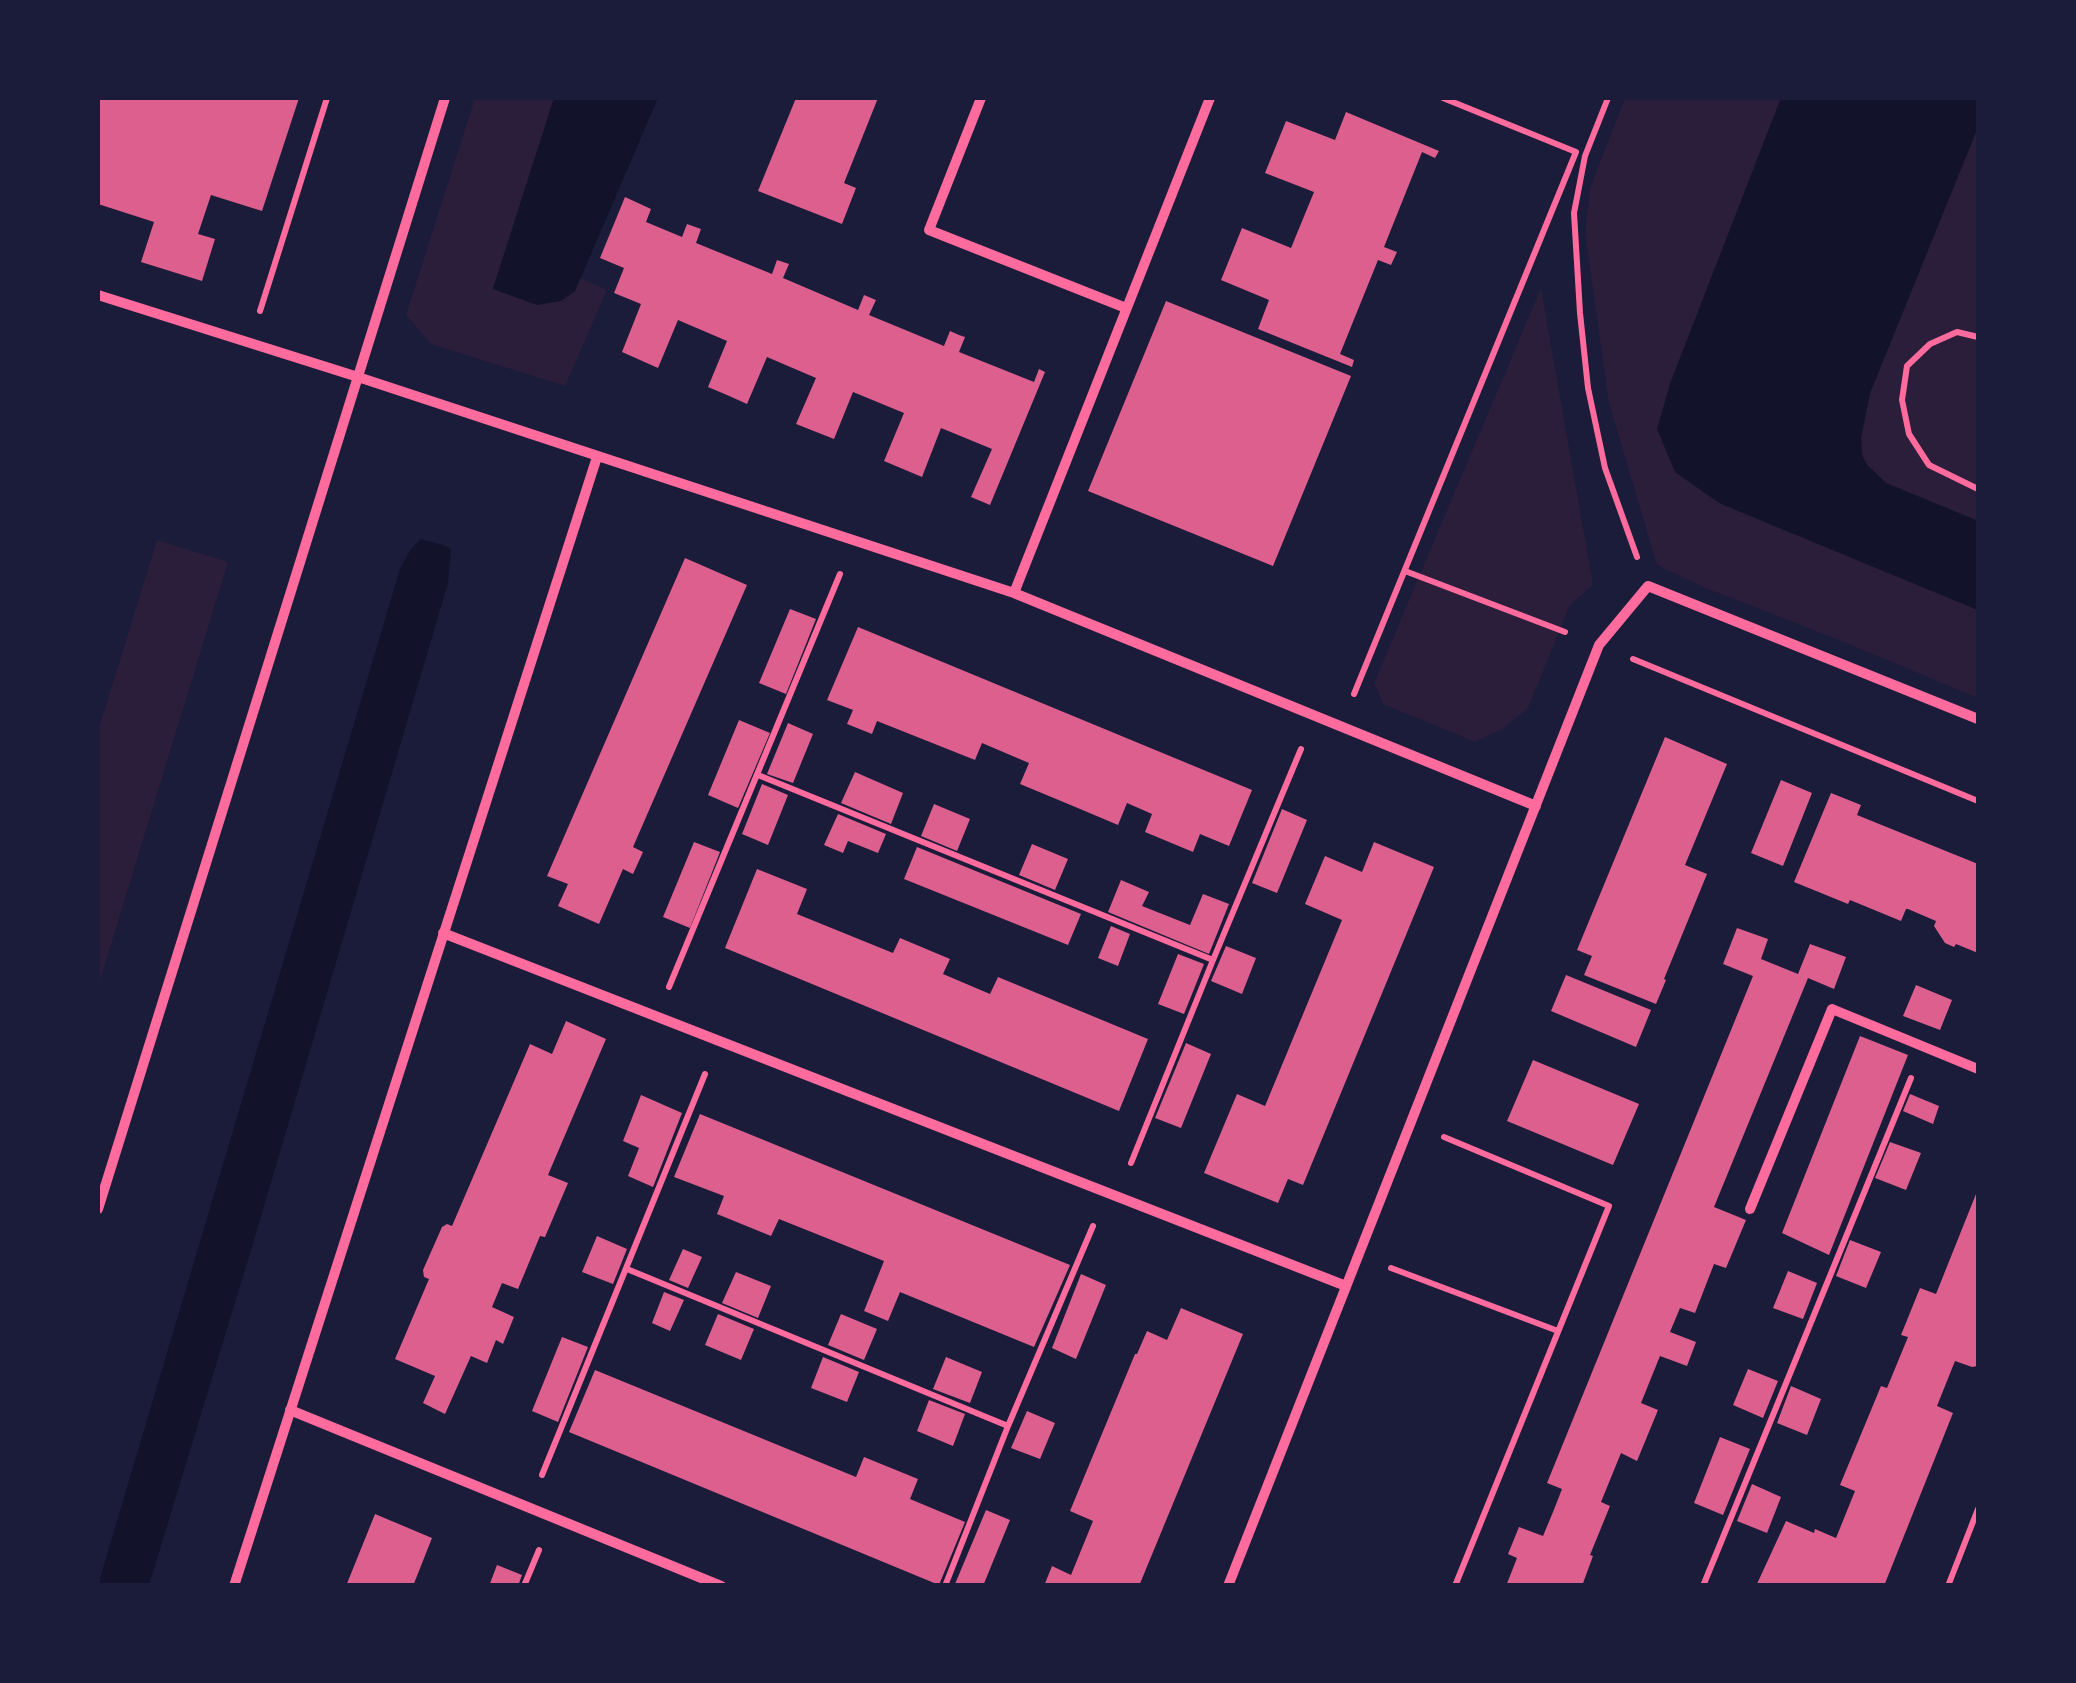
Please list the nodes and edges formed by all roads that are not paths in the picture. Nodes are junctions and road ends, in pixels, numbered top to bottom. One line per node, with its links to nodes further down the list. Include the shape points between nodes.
1 (445, 98): 6 (street)
2 (981, 98): 5 (street, via 929,230)
3 (1210, 98): 5 (street)
4 (98, 295): 6 (street)
5 (1126, 308): 8 (street)
6 (358, 377): 7 (street); 13 (street)
7 (597, 457): 8 (street); 11 (street)
8 (1014, 593): 10 (street)
9 (1978, 719): 10 (street, via 1648,586 1599,645)
10 (1536, 806): 15 (street)
11 (443, 933): 15 (street); 16 (street)
12 (1978, 1069): 14 (street, via 1832,1009)
13 (98, 1208)
14 (1750, 1209)
15 (1346, 1286): 19 (street)
16 (290, 1410): 17 (street); 18 (street)
17 (234, 1586)
18 (722, 1586)
19 (1228, 1586)

